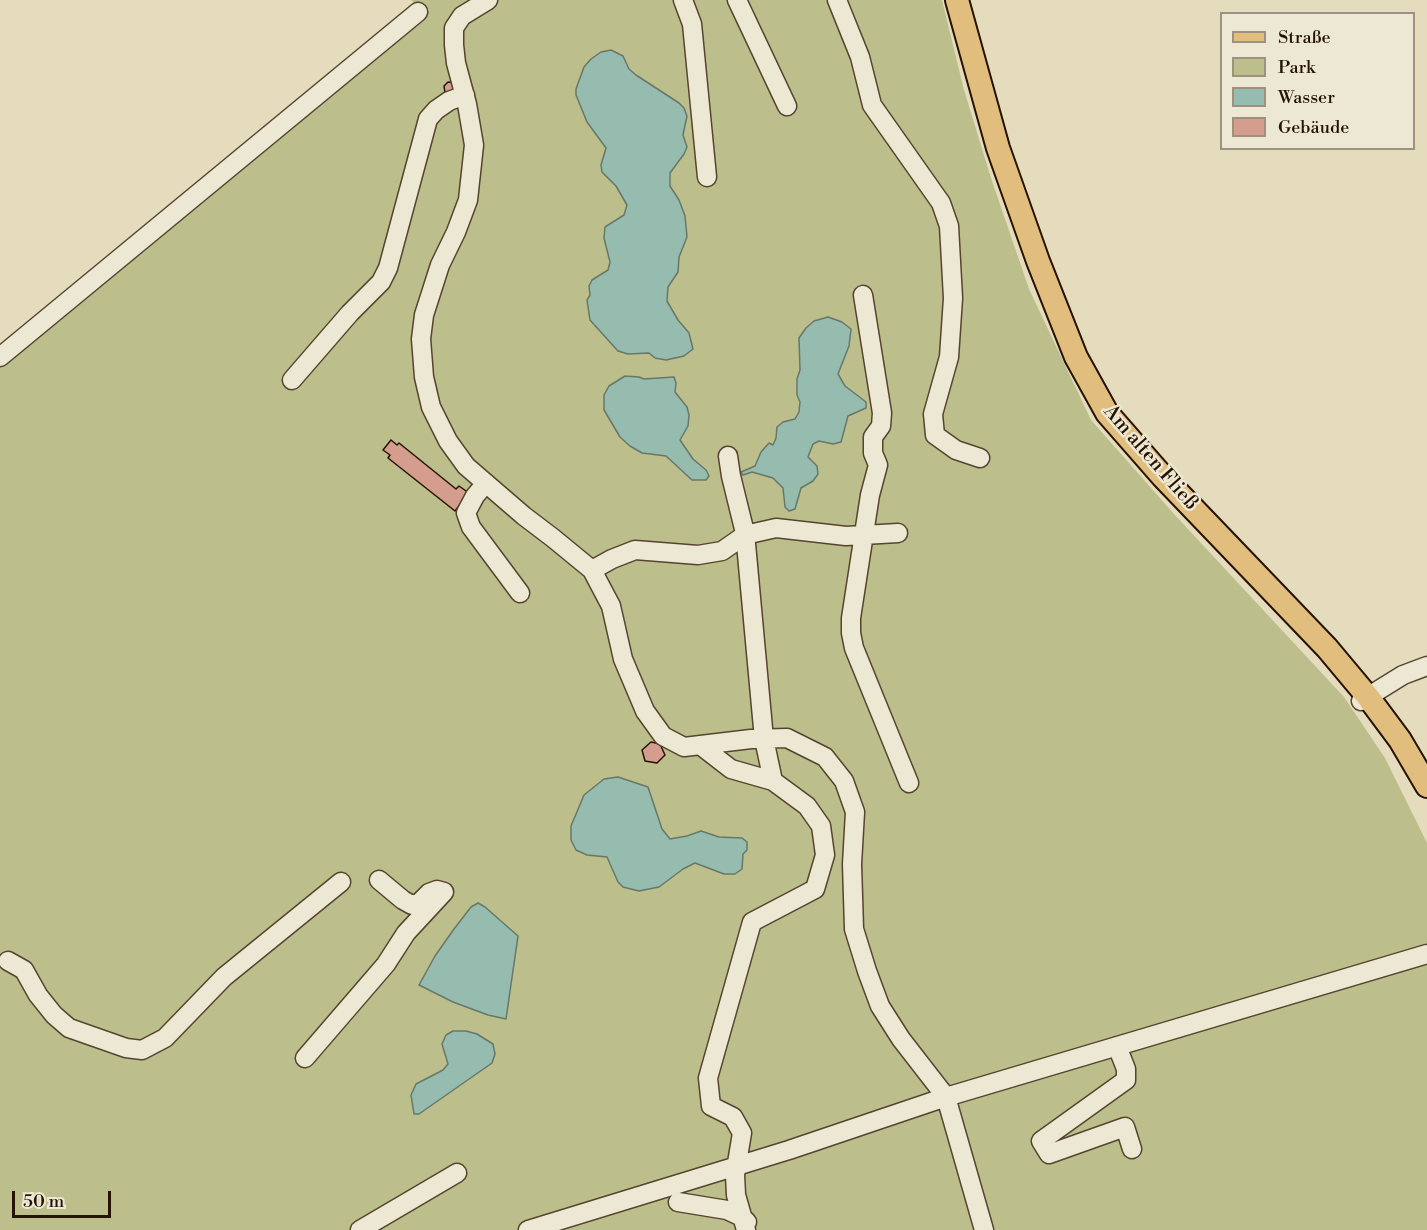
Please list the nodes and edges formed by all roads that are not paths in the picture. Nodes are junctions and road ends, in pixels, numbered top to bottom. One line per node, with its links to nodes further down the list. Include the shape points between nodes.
1 (488, 0): 7 (street, via 462,16 454,28 456,63)
2 (683, 0): 9 (street, via 692,24)
3 (737, 0): 8 (street)
4 (837, 0): 14 (street, via 860,57 872,105 941,203 949,226 951,333 949,357 933,414 935,435 956,450)
5 (957, 0): 22 (main road, Am alten Fließ, via 998,148 1038,261 1076,357 1107,413 1327,648)
6 (418, 12): 11 (street)
7 (465, 95): 12 (street, via 449,101 428,119 381,282); 15 (street, via 474,145 468,200 440,265 424,315 421,339 431,407 466,466)
8 (787, 106)
9 (707, 177)
10 (863, 295): 18 (street, via 882,413 881,426 873,437 878,465)
11 (0, 357)
12 (292, 380)
13 (728, 456): 17 (street)
14 (980, 458)
15 (486, 483): 19 (street); 20 (street, via 466,513 471,527)
16 (898, 533): 18 (street)
17 (744, 536): 18 (street, via 776,528); 19 (street, via 722,551 698,555 635,550); 23 (street)
18 (863, 536): 26 (street, via 851,633)
19 (592, 570): 24 (street, via 611,606 623,659 645,711 663,736 684,747)
20 (520, 593)
21 (1427, 666): 22 (street, via 1403,675)
22 (1365, 699): 27 (main road, Am alten Fließ, via 1400,740)
23 (764, 739): 24 (street); 25 (street); 34 (street, via 787,738 825,757 844,781 855,813 854,929 867,971 880,1006)
24 (700, 745): 25 (street, via 731,769)
25 (773, 781): 36 (street, via 807,806 821,826 825,855 815,890 752,922 708,1078 711,1106 733,1117 742,1133)
26 (909, 783)
27 (1427, 786)
28 (379, 880): 33 (street, via 412,905 429,893 444,892)
29 (341, 882): 31 (street, via 224,977 165,1038 142,1050 69,1028 38,995 24,970)
30 (1427, 954): 32 (street)
31 (8, 961)
32 (1117, 1046): 34 (street); 35 (street, via 1126,1080 1041,1141 1049,1154 1125,1127)
33 (305, 1058)
34 (946, 1097): 36 (street); 43 (street)
35 (1132, 1149)
36 (737, 1166): 39 (street, via 736,1195); 41 (street)
37 (457, 1173): 40 (street)
38 (678, 1202): 39 (street, via 727,1210)
39 (744, 1224): 42 (street)
40 (360, 1230)
41 (528, 1230)
42 (756, 1230)
43 (984, 1230)

